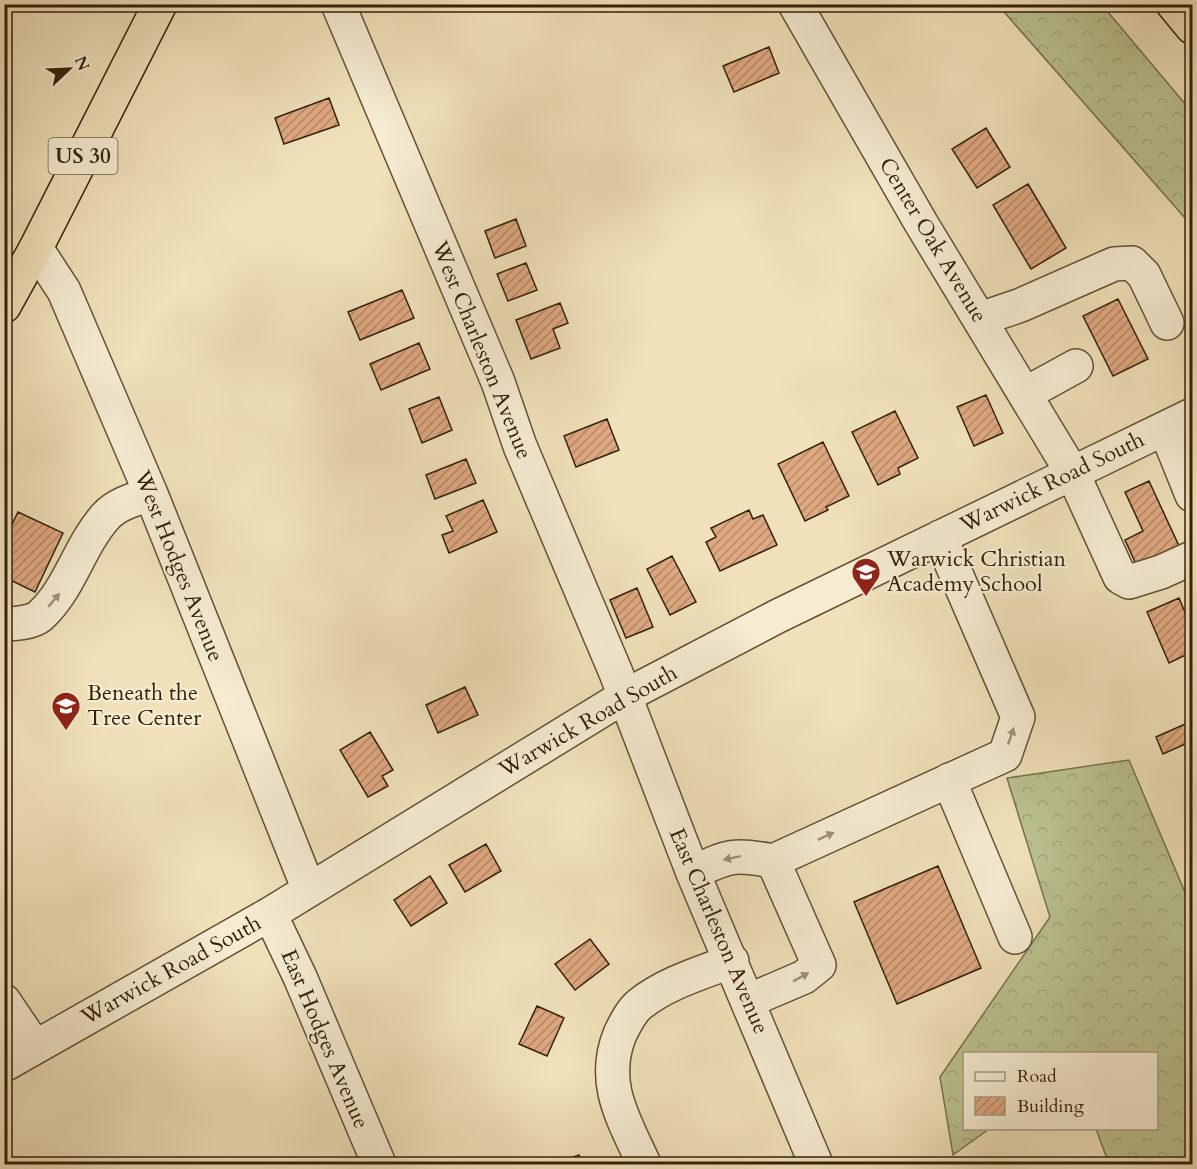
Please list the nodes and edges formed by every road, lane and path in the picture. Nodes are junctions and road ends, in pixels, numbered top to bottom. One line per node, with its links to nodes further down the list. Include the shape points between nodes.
1 (160, 4): 6 (highway, US 30)
2 (338, 4): 19 (street, West Charleston Avenue, via 498,382 520,446)
3 (795, 4): 8 (street, Center Oak Avenue)
4 (1173, 4): 5 (highway)
5 (1192, 27)
6 (36, 248): 7 (highway, US 30); 14 (street, West Hodges Avenue, via 64,291)
7 (4, 306)
8 (980, 319): 9 (street, via 1114,264 1132,263 1144,275); 11 (street, Center Oak Avenue)
9 (1167, 323)
10 (1076, 366): 11 (street)
11 (1025, 394): 13 (street, Center Oak Avenue)
12 (1179, 421): 13 (street, Warwick Road South); 15 (street)
13 (1073, 474): 16 (street, Warwick Road South); 17 (street, Center Oak Avenue, via 1120,577 1129,582)
14 (151, 494): 18 (street, one-way to 14, via 38,618 63,589 107,515 125,502); 23 (street, West Hodges Avenue)
15 (1192, 495)
16 (940, 537): 19 (street, Warwick Road South); 20 (street, one-way to 16, via 1005,755 1018,717)
17 (1192, 558)
18 (4, 623)
19 (624, 696): 22 (street, East Charleston Avenue); 23 (street, Warwick Road South)
20 (949, 780): 21 (street, one-way to 20); 25 (street)
21 (773, 861): 22 (street, one-way to 22, via 741,855); 28 (street, one-way to 21, via 804,977 819,965)
22 (693, 873): 26 (street, East Charleston Avenue)
23 (309, 890): 24 (street, Warwick Road South)
24 (270, 914): 29 (street, Warwick Road South); 31 (street, East Hodges Avenue)
25 (1015, 937)
26 (732, 961): 28 (street, East Charleston Avenue); 32 (street, via 654,994 638,1005 624,1024 614,1050 611,1075 618,1106)
27 (4, 1001): 29 (street)
28 (748, 1001): 33 (street, East Charleston Avenue)
29 (35, 1047): 30 (street, Warwick Road South)
30 (4, 1065)
31 (379, 1164)
32 (644, 1164)
33 (816, 1164)

